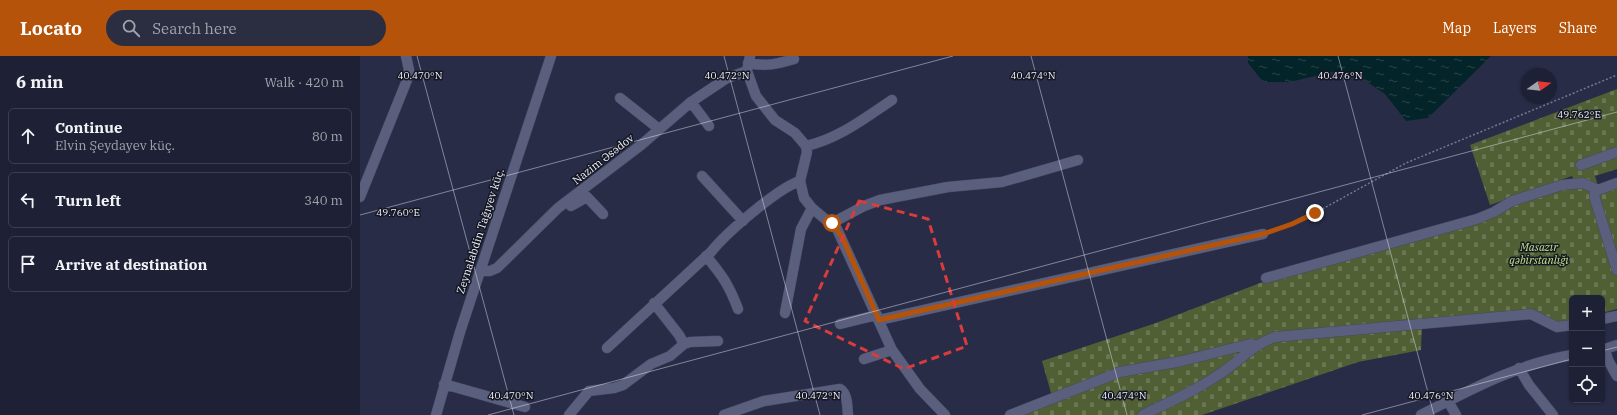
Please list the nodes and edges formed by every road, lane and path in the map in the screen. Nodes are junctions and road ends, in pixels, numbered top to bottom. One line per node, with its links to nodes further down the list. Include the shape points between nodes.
1 (406, 56): 19 (street, via 408,80)
2 (551, 56): 28 (street, Zeynalabdin Tağıyev küç.)
3 (794, 59): 4 (street, via 773,66 761,66)
4 (750, 61): 8 (street, Nazim Əsədov); 11 (street, via 750,84 764,108 795,133)
5 (1617, 75): 25 (path, via 1406,163 1315,213)
6 (620, 98): 10 (street)
7 (892, 100): 11 (street, via 844,132)
8 (691, 102): 9 (street); 10 (street, Nazim Əsədov)
9 (709, 126)
10 (659, 128): 20 (street, Nazim Əsədov, via 599,179)
11 (806, 146): 16 (street)
12 (1617, 152): 14 (street)
13 (1078, 160): 24 (street, via 1002,182 948,187 880,200)
14 (1581, 166)
15 (702, 176): 23 (street)
16 (800, 181): 21 (street, via 804,198); 23 (street, via 788,186)
17 (1617, 183): 18 (street)
18 (1594, 189): 27 (street); 29 (street, via 1583,183 1562,185 1512,201 1478,219)
19 (360, 197)
20 (558, 208): 22 (street, via 569,207 587,197); 28 (street, Nazim Əsədov, via 497,268)
21 (812, 208): 24 (street); 32 (street, via 800,229)
22 (604, 214)
23 (743, 221): 26 (street, via 724,236)
24 (832, 223): 34 (street, via 842,237)
25 (1263, 234): 34 (street)
26 (706, 256): 30 (street); 31 (street, via 730,287)
27 (1617, 270)
28 (480, 271): 50 (street, Zeynalabdin Tağıyev küç.)
29 (1266, 278)
30 (654, 303): 39 (street); 42 (street)
31 (738, 309)
32 (785, 314)
33 (1617, 316): 35 (street)
34 (878, 317): 36 (street); 43 (street)
35 (1605, 318)
36 (840, 324)
37 (1569, 325): 40 (street, via 1557,327 1536,316 1526,314 1275,337)
38 (718, 341): 39 (street)
39 (684, 344): 54 (street, via 670,356 651,364 623,385 589,391)
40 (1256, 345): 58 (street, via 1250,344 1182,361 1120,372); 59 (street, via 1200,388)
41 (1617, 345): 44 (street)
42 (607, 348)
43 (892, 350): 47 (street); 57 (street, via 920,389)
44 (1605, 350)
45 (1605, 352): 49 (street)
46 (1569, 356): 48 (street)
47 (864, 359)
48 (1519, 368): 51 (street); 62 (street)
49 (1617, 376)
50 (444, 384): 52 (street); 53 (street, Zeynalabdin Tağıyev küç.)
51 (1448, 401): 60 (street); 61 (street)
52 (525, 407)
53 (436, 415)
54 (569, 415)
55 (724, 415): 56 (street, via 764,400 840,389 845,395)
56 (848, 415)
57 (945, 415)
58 (1010, 415)
59 (1143, 415)
60 (1421, 415)
61 (1456, 415)
62 (1552, 415)

